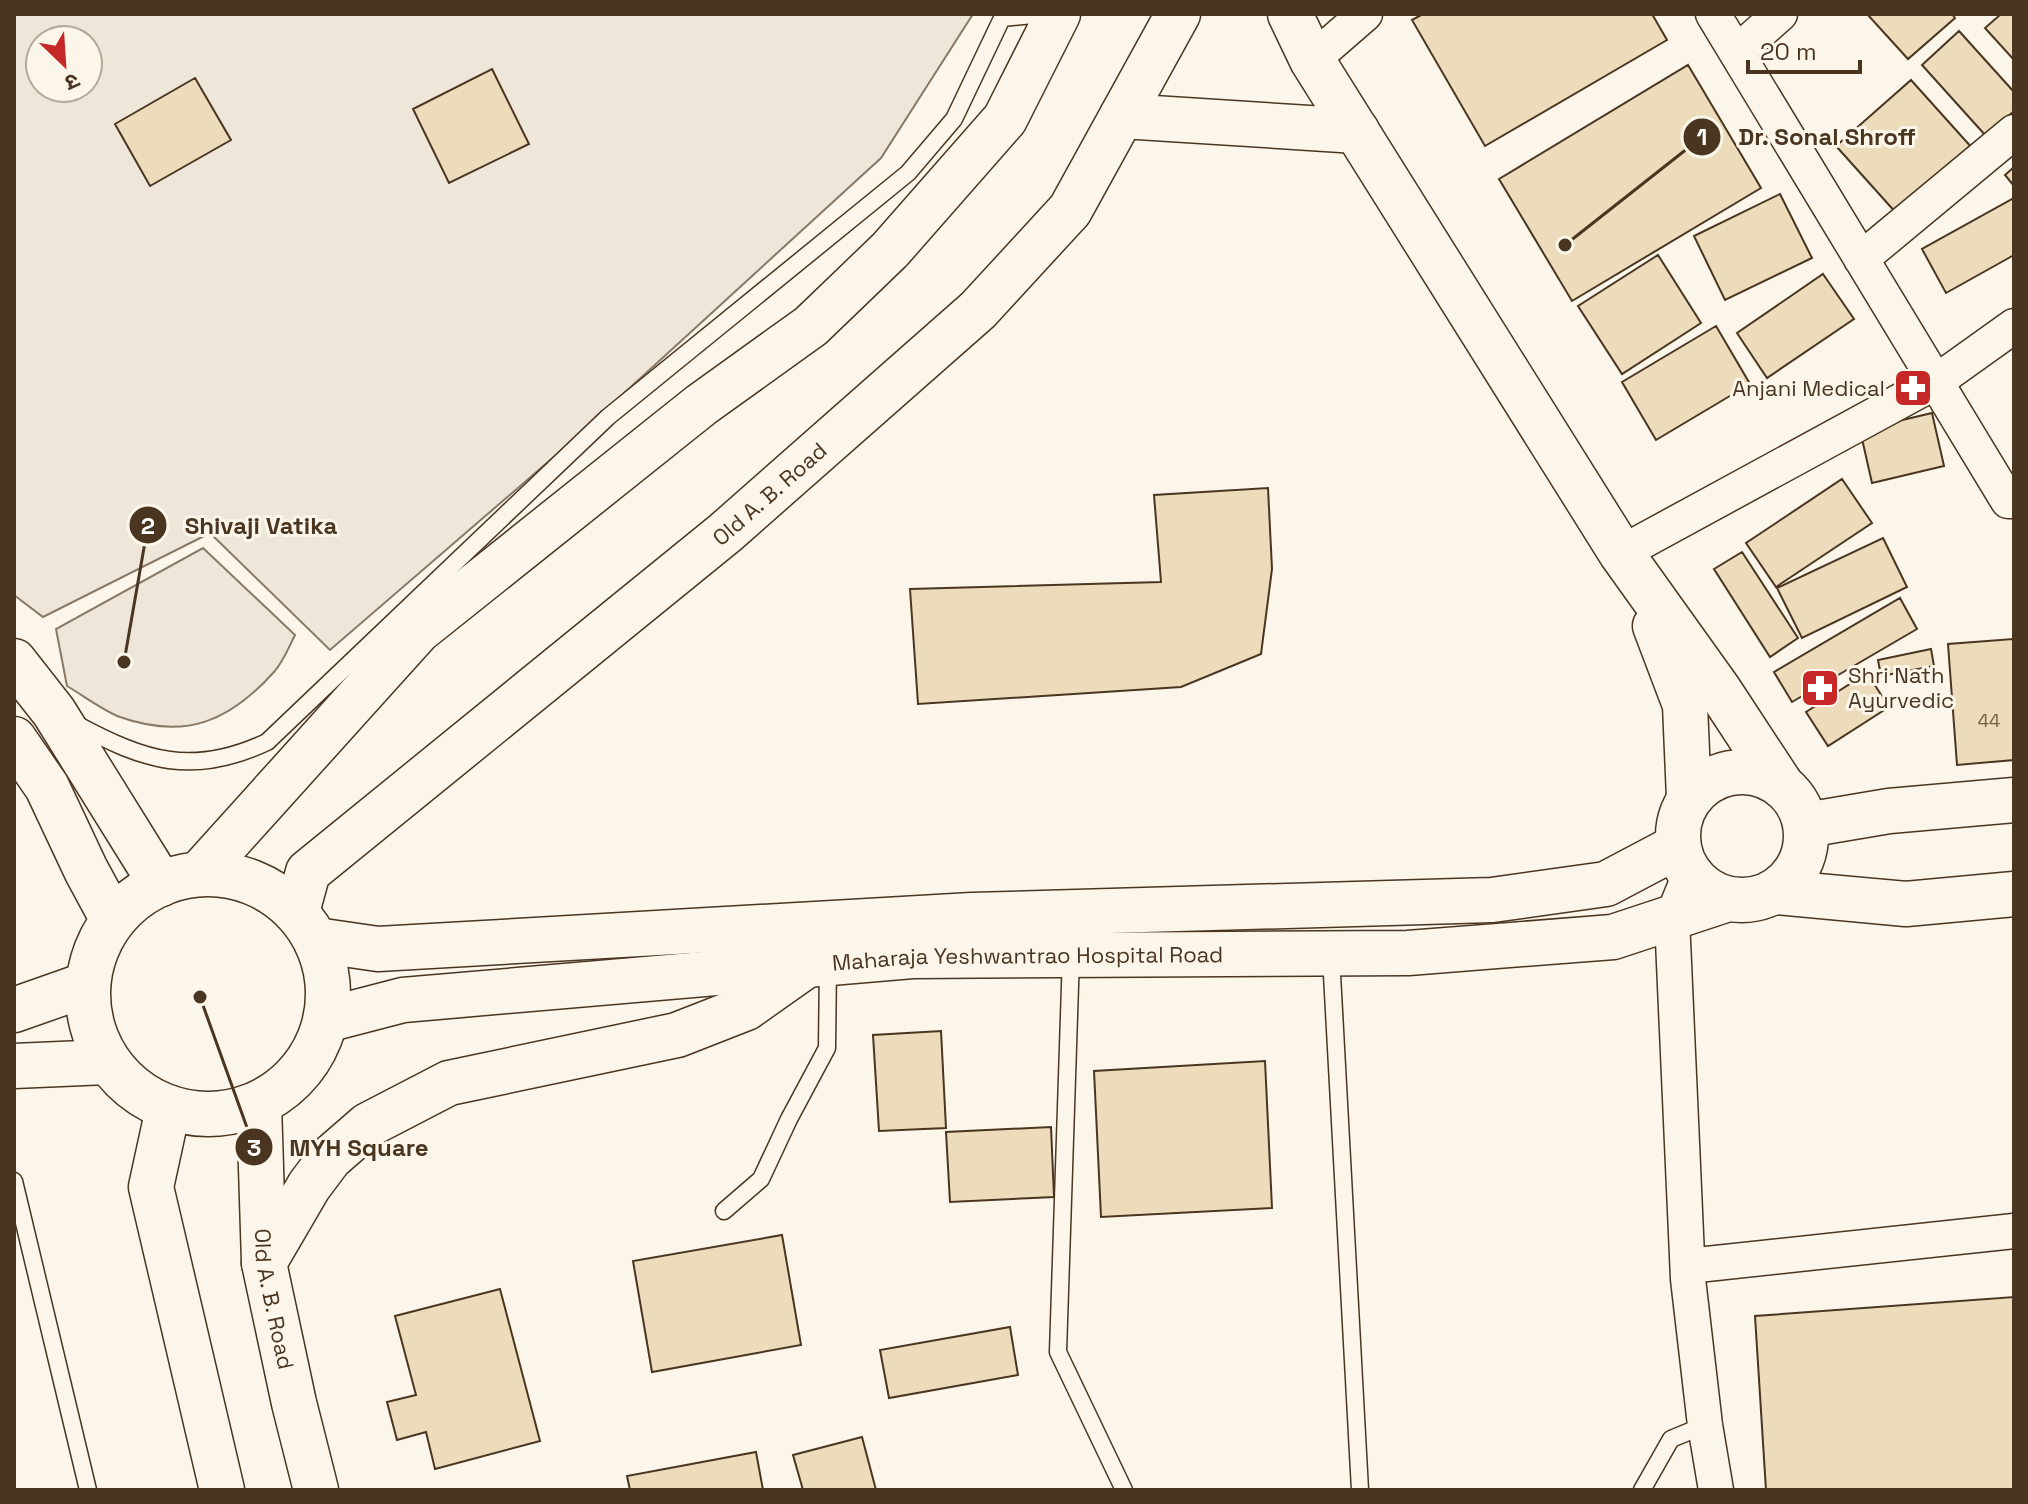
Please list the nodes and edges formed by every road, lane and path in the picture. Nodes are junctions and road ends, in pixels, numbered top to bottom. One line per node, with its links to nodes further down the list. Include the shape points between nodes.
1 (1044, 14): 8 (lane)
2 (1058, 14): 27 (main road, via 1005,119 890,250 811,326 701,405 418,631)
3 (1178, 14): 11 (main road, Old A. B. Road)
4 (1290, 14): 10 (main road)
5 (1365, 14): 10 (street)
6 (1713, 14): 9 (street)
7 (1780, 14): 9 (street)
8 (1003, 16): 20 (lane, via 954,119 908,173 608,417 267,742 243,753 183,762 123,749)
9 (1737, 52): 14 (street)
10 (1312, 60): 12 (main road)
11 (1122, 116): 12 (main road); 33 (main road, Old A. B. Road, via 1070,210 978,310 725,533 308,872)
12 (1357, 131): 18 (main road)
13 (2014, 132): 14 (street)
14 (1861, 259): 16 (street)
15 (2014, 326): 16 (street)
16 (1937, 381): 17 (street, via 2008,501); 18 (street)
17 (2014, 501)
18 (1627, 561): 22 (main road); 23 (main road, via 1685,705)
19 (14, 661): 20 (main road)
20 (54, 712): 27 (main road)
21 (14, 739): 32 (main road, via 47,787)
22 (1780, 783): 23 (main road, via 1758,773 1732,772 1707,781); 25 (main road, via 1796,798)
23 (1689, 798): 26 (main road, via 1679,821)
24 (2014, 800): 25 (main road)
25 (1806, 825): 28 (main road, via 1805,852 1795,873)
26 (1684, 860): 30 (main road, via 1704,888); 31 (street); 33 (main road, Maharaja Yeshwantrao Hospital Road, via 1606,884 1492,900 972,915 378,949)
27 (180, 879): 32 (main road, via 127,904); 33 (main road, via 236,877 269,890)
28 (1775, 892): 29 (main road, via 1906,904); 30 (main road, via 1753,900)
29 (2014, 894)
30 (1728, 899): 31 (main road, Maharaja Yeshwantrao Hospital Road)
31 (1672, 918): 34 (main road, Maharaja Yeshwantrao Hospital Road, via 1613,937); 48 (street)
32 (113, 920): 37 (main road, via 94,954)
33 (306, 926): 39 (main road, via 328,979)
34 (1331, 954): 35 (main road, Maharaja Yeshwantrao Hospital Road); 54 (lane)
35 (1071, 955): 36 (main road, Maharaja Yeshwantrao Hospital Road, via 912,956); 53 (lane, via 1058,1352)
36 (817, 964): 39 (main road, Maharaja Yeshwantrao Hospital Road, via 403,1000); 45 (lane, via 827,1048 761,1179); 47 (main road, via 746,1008 677,1035 449,1083 368,1125 330,1158)
37 (88, 984): 38 (main road); 40 (main road, via 90,1024)
38 (14, 1010)
39 (326, 1020): 42 (main road, via 303,1070)
40 (107, 1062): 41 (main road); 43 (main road, via 133,1090)
41 (14, 1066)
42 (259, 1104): 43 (main road, via 213,1115); 47 (main road, Old A. B. Road)
43 (168, 1109): 51 (main road, via 151,1187)
44 (14, 1181): 50 (lane)
45 (724, 1211)
46 (2014, 1231): 48 (street)
47 (264, 1263): 52 (main road, Old A. B. Road)
48 (1688, 1266): 49 (street)
49 (1705, 1425): 55 (lane, via 1671,1439); 56 (street)
50 (88, 1490)
51 (222, 1490)
52 (316, 1490)
53 (1124, 1490)
54 (1360, 1490)
55 (1642, 1490)
56 (1716, 1490)

